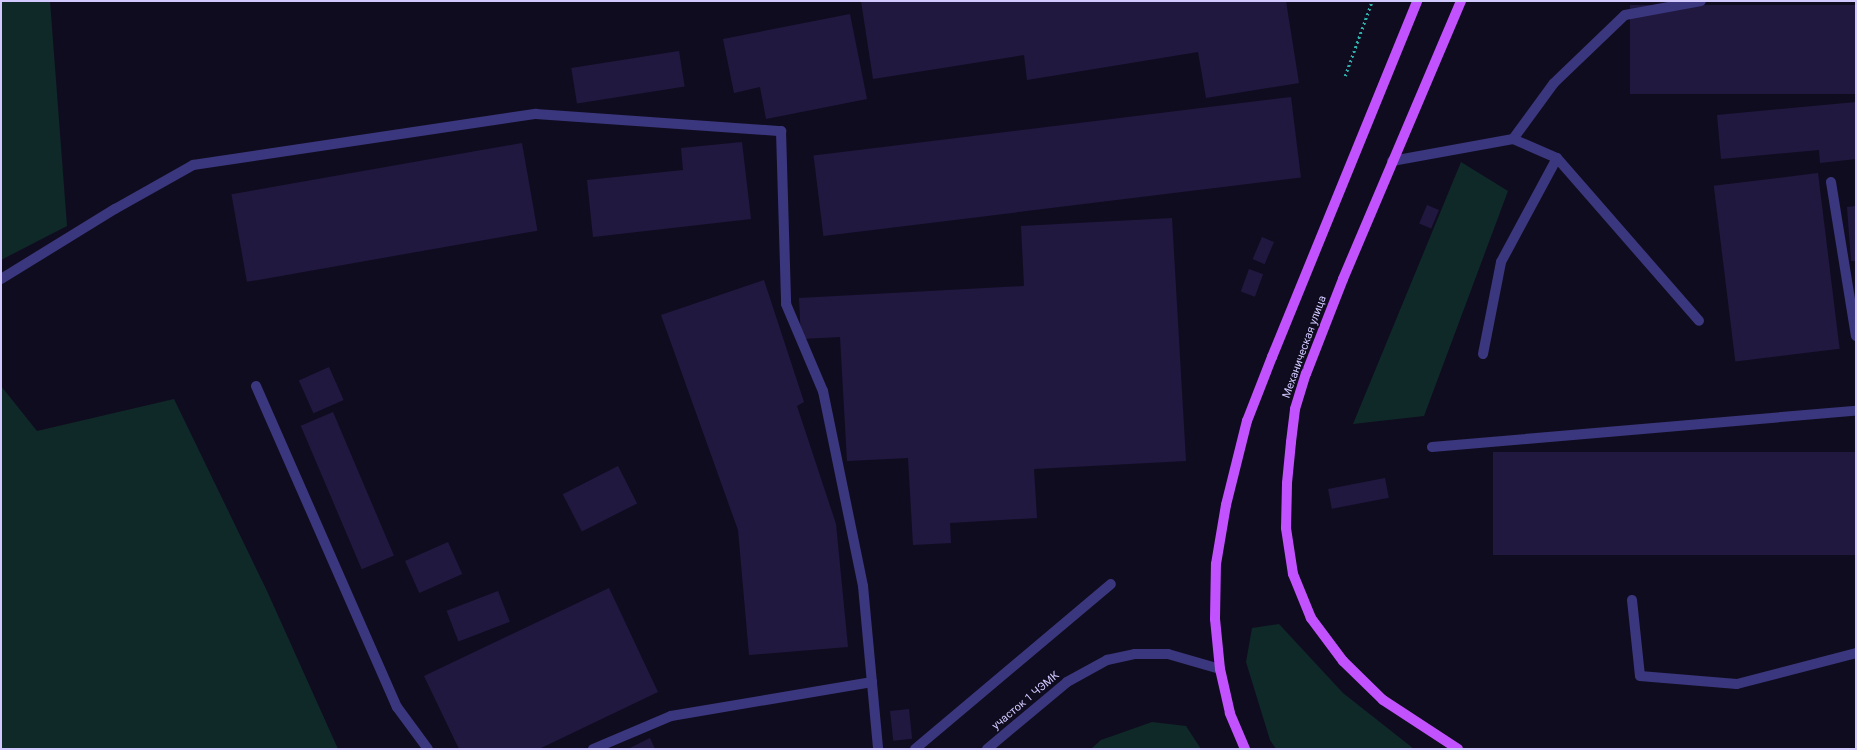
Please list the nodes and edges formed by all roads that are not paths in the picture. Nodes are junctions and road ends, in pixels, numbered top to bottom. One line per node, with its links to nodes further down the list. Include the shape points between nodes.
1 (1417, 1): 18 (main road, via 1298,287 1247,421 1226,505 1216,564 1215,619)
2 (1461, 1): 6 (main road, Механическая улица)
3 (1701, 1): 4 (street, via 1625,15 1554,83)
4 (1513, 139): 5 (street); 6 (street)
5 (1557, 158): 9 (street); 11 (street, via 1501,262)
6 (1392, 161): 26 (main road, Механическая улица, via 1317,344 1295,409 1287,483 1286,528 1293,574 1311,618 1343,661 1383,700)
7 (1831, 182): 10 (street)
8 (1, 278): 19 (street, via 194,165 536,114 781,131 786,304 823,391 864,586)
9 (1699, 321)
10 (1856, 336)
11 (1483, 354)
12 (256, 386): 20 (street, via 397,707)
13 (1856, 411): 14 (street)
14 (1432, 448)
15 (1111, 584): 23 (street)
16 (1632, 600): 17 (street, via 1640,676 1737,684)
17 (1856, 653)
18 (1220, 669): 24 (street, участок 1 ЧЭМК, via 1168,654 1135,654 1107,660 1067,682); 25 (main road, via 1230,713)
19 (872, 682): 21 (street, via 671,716); 22 (street)
20 (428, 749)
21 (593, 749)
22 (878, 749)
23 (915, 749)
24 (987, 749)
25 (1245, 749)
26 (1458, 749)

